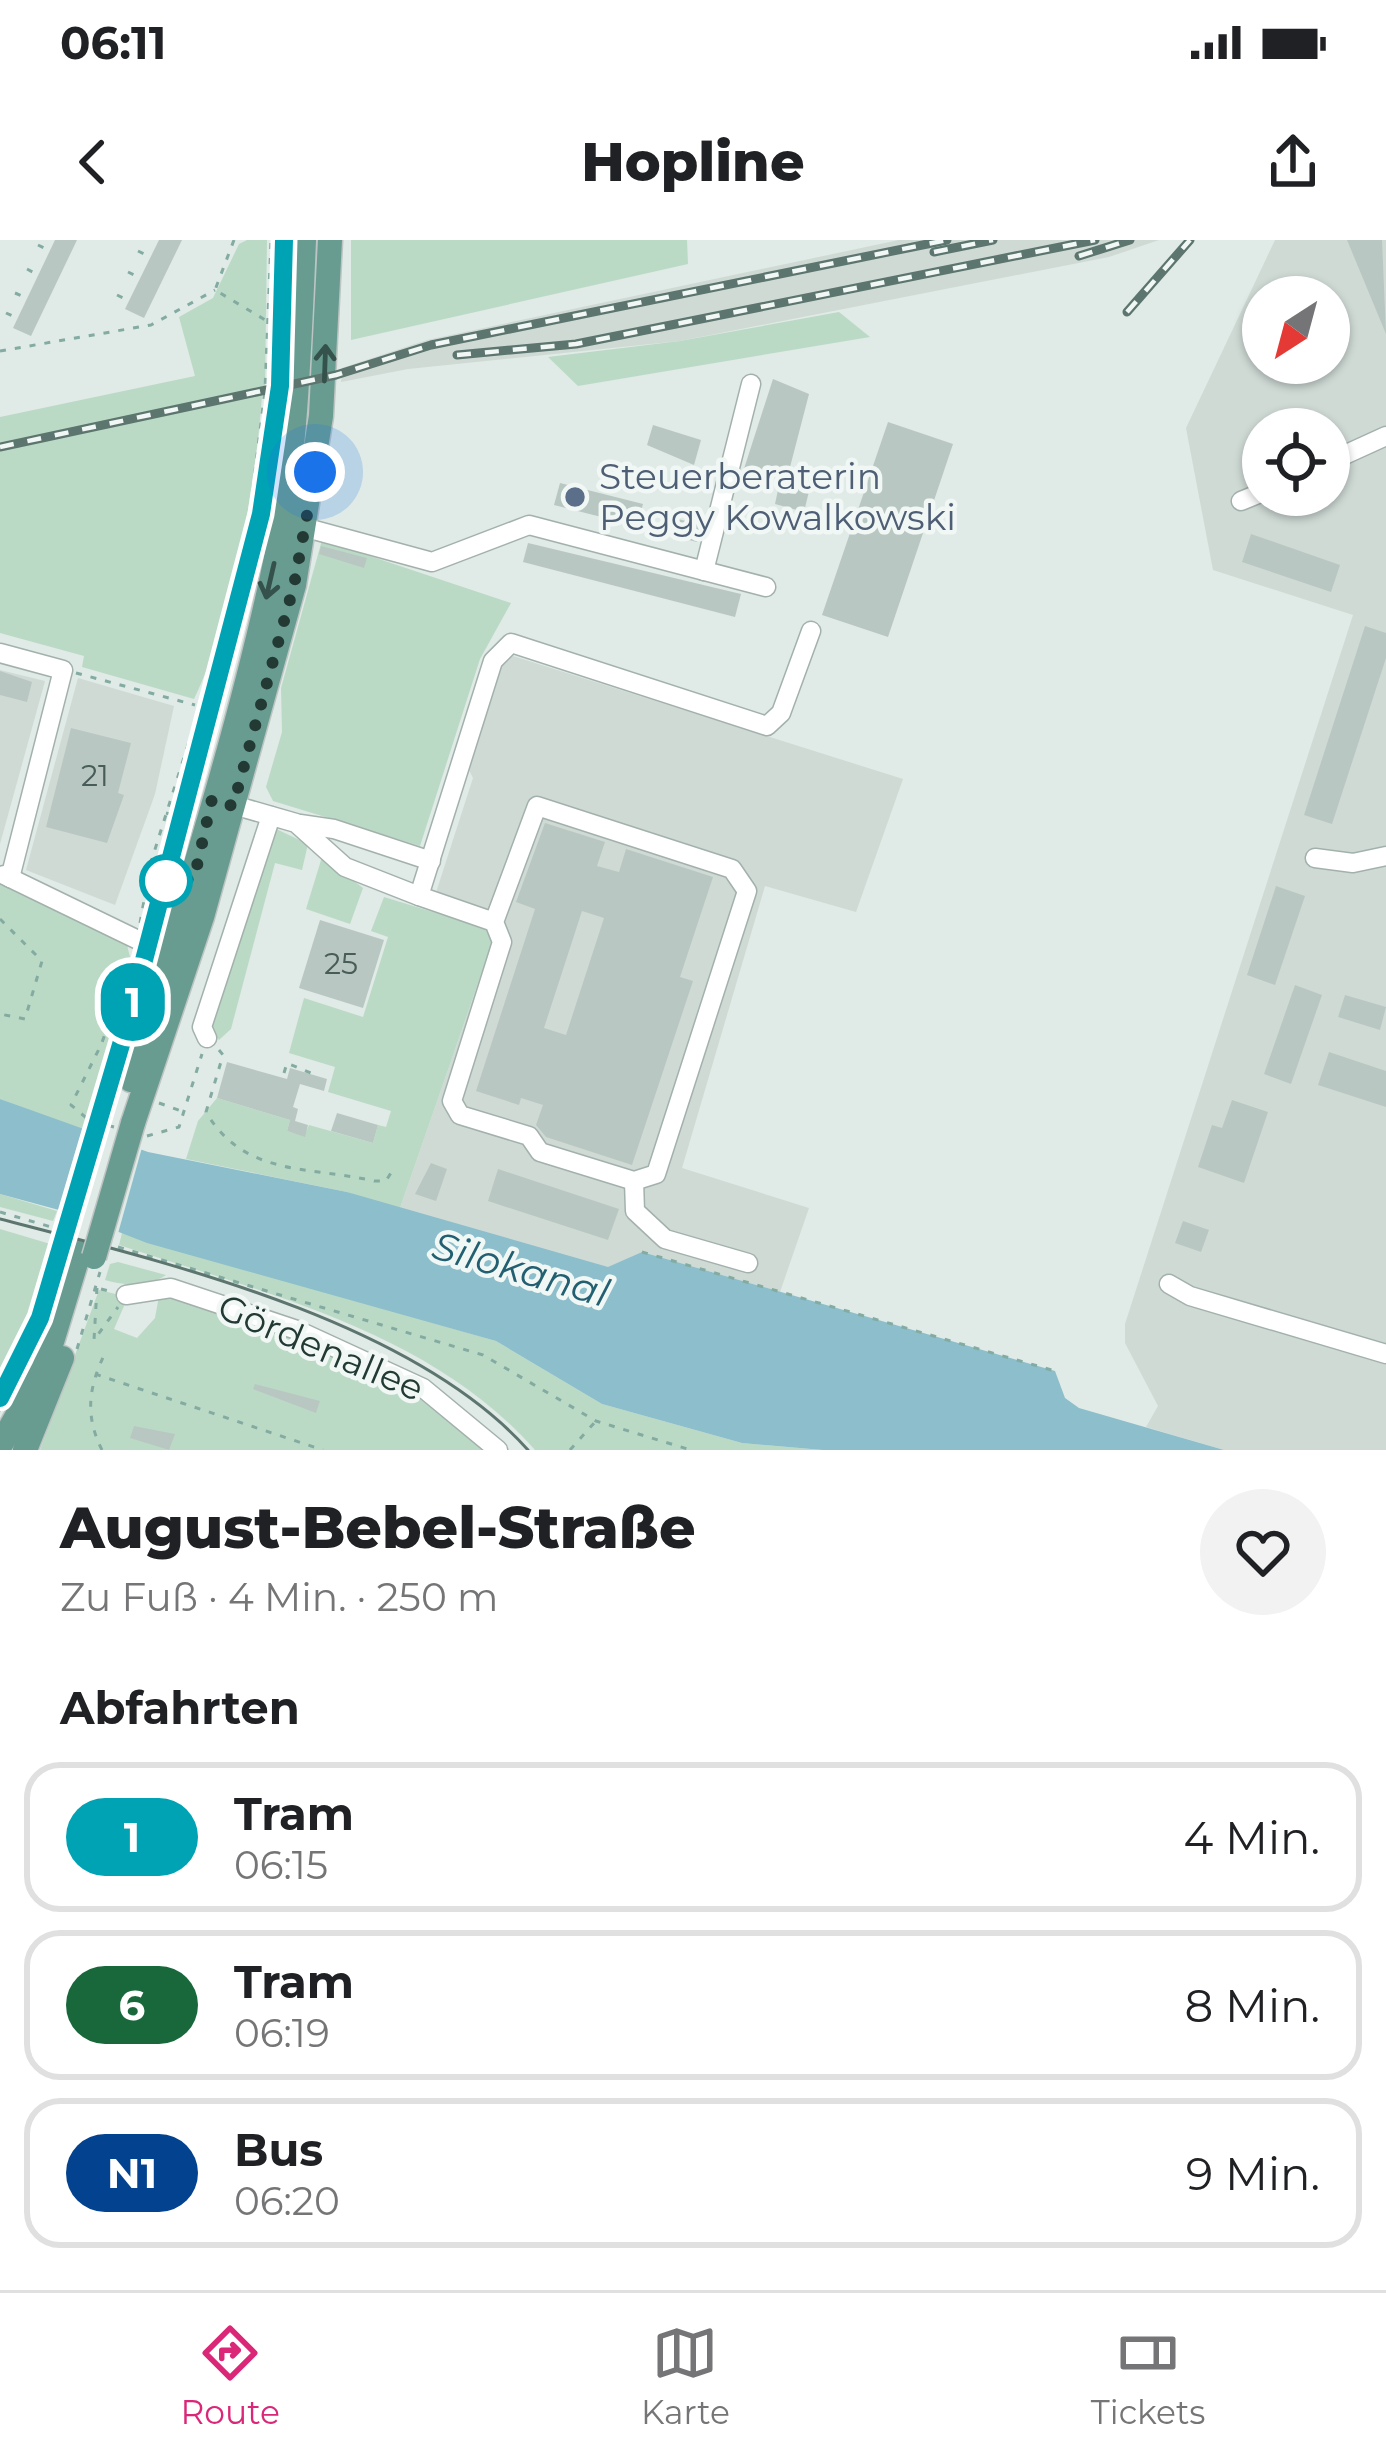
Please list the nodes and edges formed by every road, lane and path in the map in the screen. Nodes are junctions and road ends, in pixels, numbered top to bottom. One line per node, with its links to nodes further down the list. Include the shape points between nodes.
1 (234, 240): 13 (path)
2 (271, 240): 20 (path)
3 (304, 240): 25 (main road)
4 (330, 240): 25 (main road, one-way to 4, via 321,416)
5 (38, 245): 6 (path)
6 (50, 251)
7 (139, 251): 8 (path)
8 (151, 257)
9 (27, 269): 11 (path)
10 (128, 272): 12 (path)
11 (38, 274)
12 (141, 278)
13 (215, 290): 20 (path); 21 (path, via 151,325)
14 (15, 292): 16 (path)
15 (117, 295): 17 (path)
16 (27, 298)
17 (130, 301)
18 (6, 313): 19 (path)
19 (17, 318)
20 (268, 322): 31 (path, via 248,520)
21 (0, 351)
22 (751, 384): 26 (street)
23 (1386, 436): 24 (street)
24 (1350, 452)
25 (294, 525): 26 (street, via 432,562 529,525); 32 (main road)
26 (704, 571): 27 (street)
27 (766, 587)
28 (811, 631): 37 (street, via 781,713 767,726 511,643 493,661)
29 (0, 653): 30 (street)
30 (63, 670): 31 (path); 38 (street)
31 (196, 706): 42 (path)
32 (223, 802): 33 (street); 50 (main road, via 194,879)
33 (271, 816): 34 (street); 44 (street, via 202,1027)
34 (296, 823): 37 (street); 39 (street, via 345,867)
35 (1386, 856): 36 (street, via 1353,863)
36 (1316, 858)
37 (431, 861): 39 (street)
38 (5, 875): 42 (street)
39 (419, 896): 41 (street)
40 (0, 919): 43 (path, via 42,961 43,973 25,1019)
41 (494, 922): 52 (street, via 502,942 452,1101 460,1115 529,1136 541,1152); 52 (street, via 537,806 743,879 746,891 656,1174)
42 (136, 939): 49 (path, via 101,1045 70,1105)
43 (0, 1014)
44 (207, 1038): 48 (path); 51 (path, via 223,1054 206,1112 223,1141 287,1166 374,1181)
45 (284, 1072): 46 (path, via 287,1063)
46 (318, 1076)
47 (152, 1100): 48 (path)
48 (184, 1112): 50 (path, via 179,1127)
49 (89, 1121)
50 (134, 1126): 54 (main road)
51 (392, 1172)
52 (634, 1181): 55 (street, via 634,1211 665,1239)
53 (642, 1252): 62 (path)
54 (86, 1255): 65 (main road, via 44,1368); 67 (main road, via 55,1379)
55 (748, 1263)
56 (178, 1265): 64 (path, via 483,1355)
57 (1169, 1283): 61 (street)
58 (95, 1287): 59 (path, via 101,1289 94,1340)
59 (126, 1295): 70 (street, Gördenallee, via 171,1288 297,1330 423,1388)
60 (106, 1351): 63 (path)
61 (1386, 1354)
62 (1054, 1371)
63 (95, 1375): 68 (path, via 88,1401); 69 (path)
64 (596, 1421): 66 (path); 72 (path)
65 (0, 1445)
66 (572, 1448): 71 (path)
67 (25, 1450)
68 (102, 1450)
69 (323, 1450)
70 (498, 1450)
71 (584, 1450)
72 (691, 1450)

